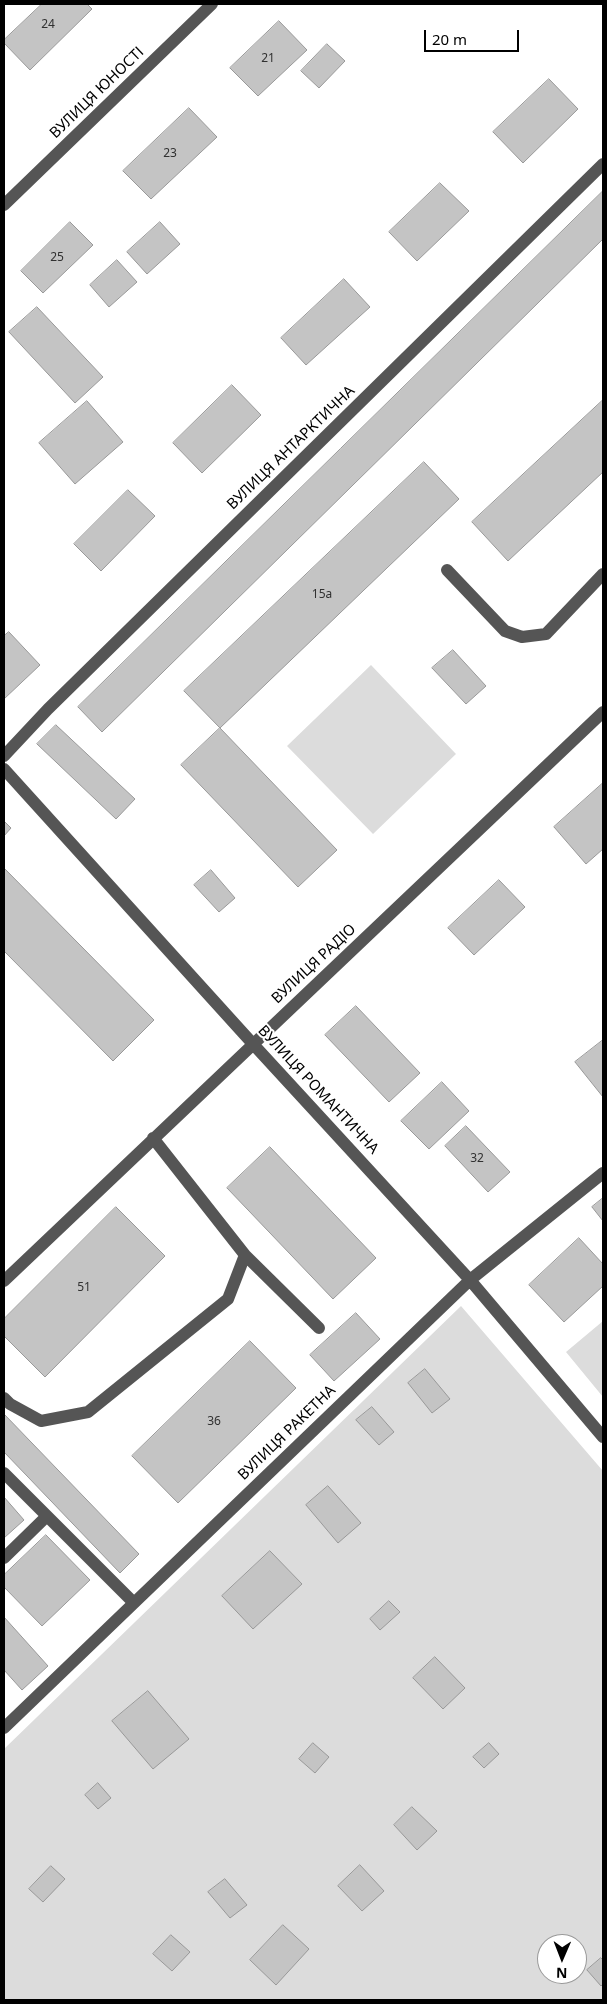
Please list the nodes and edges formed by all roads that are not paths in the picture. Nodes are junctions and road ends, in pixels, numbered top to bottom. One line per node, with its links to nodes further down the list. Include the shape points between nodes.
1 (212, 4): 3 (street, ВУЛИЦЯ ЮНОСТІ)
2 (603, 164): 7 (street, ВУЛИЦЯ АНТАРКТИЧНА)
3 (4, 205)
4 (447, 570): 5 (street, via 505,631 522,637 546,634)
5 (603, 574)
6 (603, 712): 9 (street, ВУЛИЦЯ РАДІО)
7 (4, 756)
8 (4, 769): 9 (street, ВУЛИЦЯ РОМАНТИЧНА)
9 (253, 1044): 10 (street, ВУЛИЦЯ РАДІО); 13 (street, ВУЛИЦЯ РОМАНТИЧНА)
10 (153, 1138): 12 (street); 14 (street, ВУЛИЦЯ РАДІО)
11 (603, 1173): 13 (street, ВУЛИЦЯ РАКЕТНА)
12 (245, 1254): 15 (street); 16 (street, via 228,1299 88,1412 41,1421)
13 (470, 1280): 17 (street, ВУЛИЦЯ РОМАНТИЧНА); 21 (street, ВУЛИЦЯ РАКЕТНА)
14 (4, 1281)
15 (319, 1328)
16 (4, 1398)
17 (603, 1437)
18 (4, 1473): 19 (street)
19 (47, 1516): 20 (street); 21 (street)
20 (4, 1558)
21 (134, 1603): 22 (street, ВУЛИЦЯ РАКЕТНА)
22 (4, 1728)

